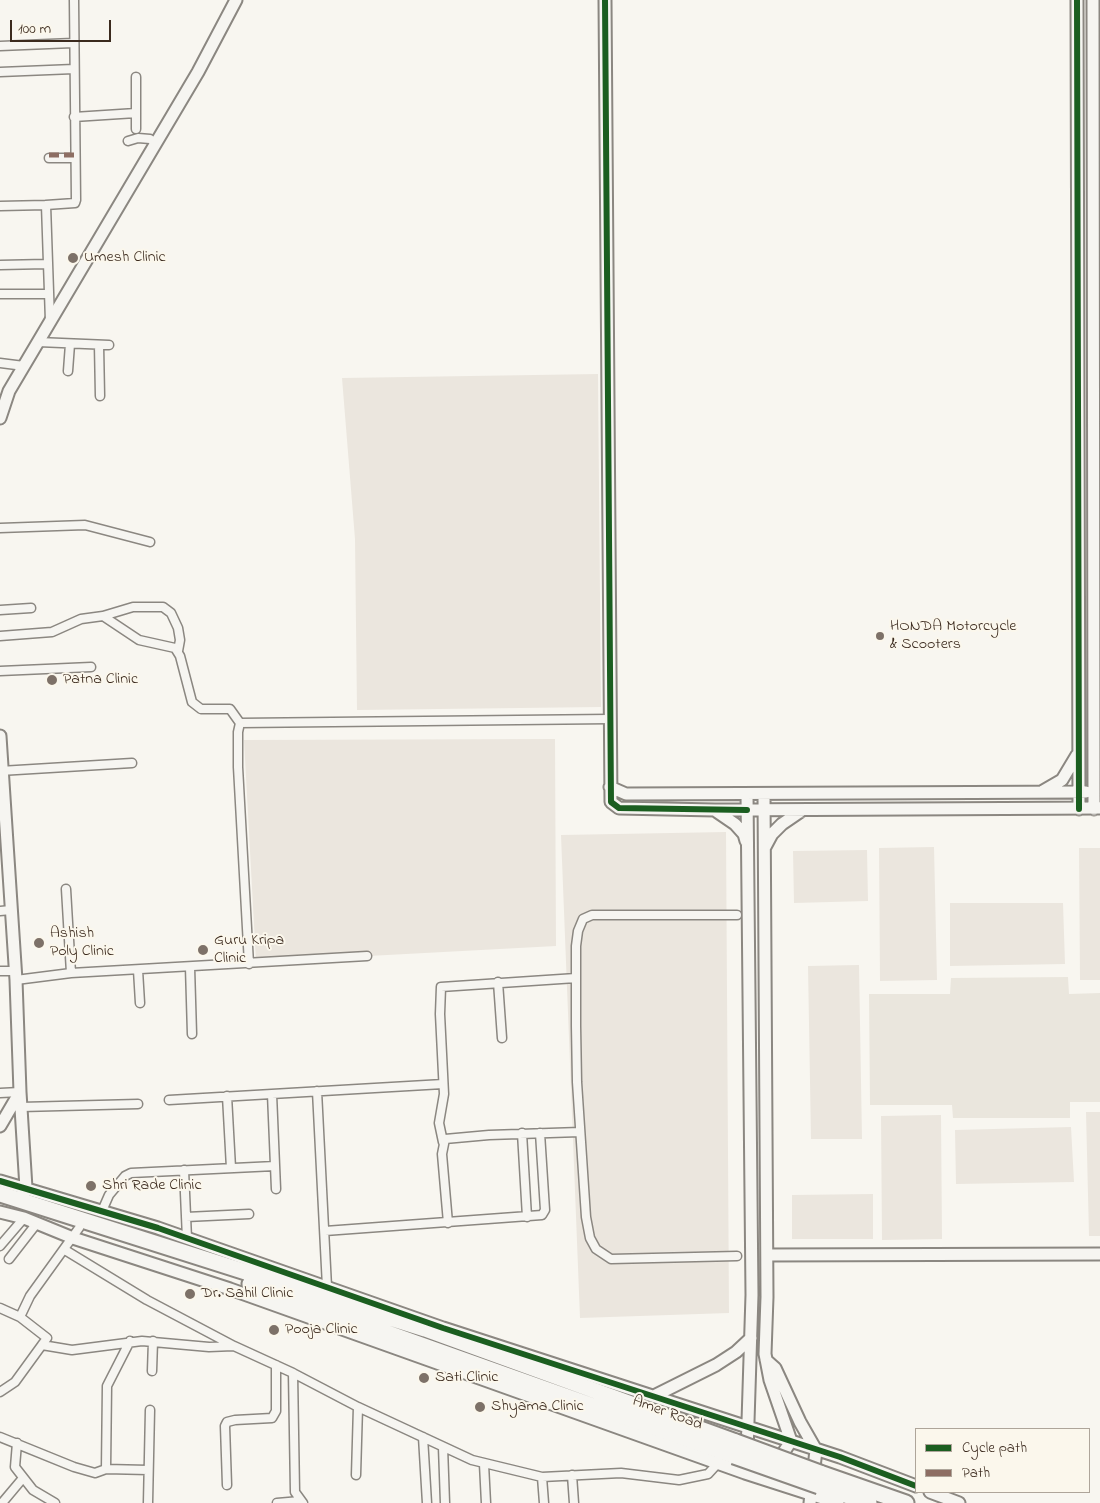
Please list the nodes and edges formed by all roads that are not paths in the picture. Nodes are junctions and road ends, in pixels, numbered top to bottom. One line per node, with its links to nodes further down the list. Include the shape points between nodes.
1 (74, 0): 6 (street)
2 (236, 0): 15 (street)
3 (605, 0): 44 (street)
4 (1077, 0): 47 (street)
5 (1093, 0): 36 (street)
6 (73, 43): 7 (street); 8 (street)
7 (0, 46)
8 (74, 70): 9 (street); 12 (street)
9 (0, 72)
10 (136, 78): 11 (street)
11 (136, 113): 12 (street); 13 (street)
12 (74, 117): 16 (street)
13 (136, 129)
14 (128, 141): 15 (street, via 138,138)
15 (156, 143): 24 (street)
16 (74, 156): 17 (street); 18 (street, via 75,204)
17 (49, 157)
18 (46, 205): 19 (street); 20 (street)
19 (0, 206)
20 (46, 264): 21 (street); 23 (street)
21 (0, 265)
22 (0, 294): 23 (street)
23 (48, 294): 24 (street)
24 (50, 320): 25 (street)
25 (38, 342): 26 (street); 30 (street)
26 (70, 344): 27 (street); 31 (street)
27 (99, 345): 28 (street); 32 (street)
28 (109, 345)
29 (0, 363): 30 (street)
30 (24, 366): 33 (street, via 9,391)
31 (68, 371)
32 (100, 396)
33 (0, 418)
34 (0, 528): 35 (street, via 85,525)
35 (150, 542)
36 (1097, 604): 48 (street)
37 (31, 608): 38 (street)
38 (0, 610)
39 (103, 616): 40 (street, via 81,619 52,632); 41 (street, via 139,640); 41 (street, via 124,608 163,607 171,613 178,628)
40 (0, 636)
41 (178, 651): 45 (street, via 192,702 201,709 230,709)
42 (91, 667): 43 (street)
43 (0, 671)
44 (610, 719): 45 (street); 52 (street)
45 (240, 724): 72 (street, via 238,767)
46 (0, 736): 51 (street)
47 (1078, 752): 53 (street); 55 (street, via 1062,780)
48 (1094, 755): 50 (street); 54 (street)
49 (132, 763): 51 (street)
50 (1100, 766)
51 (1, 771): 68 (street)
52 (610, 787): 56 (street, via 626,794); 60 (street, via 611,802 619,808)
53 (1078, 792): 54 (street); 55 (street); 58 (street)
54 (1097, 792): 59 (street)
55 (1038, 793): 57 (street)
56 (747, 794): 57 (street); 61 (street)
57 (764, 794): 62 (street)
58 (1079, 808): 59 (street); 63 (street)
59 (1097, 808)
60 (715, 810): 61 (street); 64 (street, via 735,824)
61 (747, 810): 62 (street); 64 (street)
62 (764, 810): 63 (street); 65 (street)
63 (804, 810): 65 (street, via 793,814 782,824)
64 (748, 845): 69 (street)
65 (765, 848): 67 (street)
66 (66, 889): 76 (street)
67 (765, 909): 69 (street); 118 (street)
68 (5, 910): 77 (street)
69 (749, 910): 128 (street)
70 (737, 915): 78 (street, via 592,915 583,919 578,931)
71 (367, 956): 72 (street)
72 (249, 964): 73 (street)
73 (190, 968): 74 (street); 81 (street)
74 (138, 970): 76 (street); 80 (street)
75 (0, 971): 77 (street)
76 (70, 973): 77 (street)
77 (15, 975): 85 (street)
78 (576, 978): 79 (street); 93 (street)
79 (498, 982): 82 (street); 83 (street, via 440,988)
80 (140, 1003)
81 (192, 1034)
82 (502, 1038)
83 (443, 1084): 84 (street); 96 (street, via 444,1102 439,1123)
84 (317, 1091): 87 (street); 113 (street)
85 (20, 1092): 86 (street); 91 (street); 92 (street)
86 (0, 1093)
87 (272, 1094): 88 (street); 97 (street)
88 (227, 1096): 89 (street); 98 (street)
89 (170, 1100)
90 (138, 1104): 91 (street)
91 (21, 1107): 103 (street)
92 (0, 1126)
93 (580, 1132): 95 (street); 120 (street, via 586,1217 590,1238 603,1255 611,1259)
94 (522, 1133): 95 (street); 96 (street, via 457,1137); 108 (street)
95 (540, 1133): 108 (street, via 545,1210 542,1215)
96 (443, 1142): 111 (street)
97 (275, 1166): 98 (street); 101 (street)
98 (231, 1168): 99 (street)
99 (184, 1170): 105 (street, via 142,1171 124,1176 109,1195); 109 (street)
100 (0, 1181): 103 (street)
101 (276, 1189)
102 (0, 1194): 103 (highway, Amer Road)
103 (24, 1194): 105 (street); 127 (highway, Amer Road)
104 (0, 1203): 114 (highway, Amer Road)
105 (102, 1211): 115 (street)
106 (0, 1212): 110 (street)
107 (249, 1214): 109 (street)
108 (527, 1216): 111 (street)
109 (186, 1217): 115 (street)
110 (24, 1218): 112 (street); 116 (street)
111 (448, 1222): 113 (street)
112 (37, 1223): 114 (street); 121 (street)
113 (325, 1231): 122 (street)
114 (76, 1233): 117 (street); 125 (highway, Amer Road)
115 (187, 1239): 122 (street)
116 (0, 1246)
117 (64, 1250): 124 (street, via 30,1296); 132 (street, via 147,1300)
118 (767, 1254): 119 (street); 134 (street)
119 (1100, 1254)
120 (738, 1256)
121 (9, 1259)
122 (327, 1287): 126 (street)
123 (2, 1310): 124 (street)
124 (20, 1316): 131 (street, via 46,1337)
125 (336, 1320): 133 (highway, Amer Road); 138 (street)
126 (443, 1328): 127 (highway); 140 (street)
127 (425, 1329): 149 (highway, Amer Road)
128 (751, 1338): 140 (street, via 723,1361); 143 (street)
129 (130, 1341): 130 (street); 131 (street, via 72,1350); 153 (street, via 107,1386)
130 (153, 1341): 132 (street, via 209,1347); 136 (street)
131 (42, 1345): 139 (street, via 15,1382)
132 (234, 1346): 135 (street)
133 (444, 1354): 138 (highway); 149 (highway, Amer Road)
134 (766, 1360): 146 (street); 150 (street, via 779,1374)
135 (276, 1365): 137 (street); 161 (street, via 276,1411 272,1418 236,1420 227,1422 225,1426)
136 (152, 1371)
137 (293, 1373): 141 (street); 165 (street, via 296,1492)
138 (470, 1374): 151 (street)
139 (0, 1392)
140 (654, 1396): 143 (street)
141 (358, 1407): 144 (street); 156 (street)
142 (150, 1410): 154 (street)
143 (748, 1426): 146 (street); 155 (street)
144 (423, 1437): 148 (street); 170 (street)
145 (0, 1438): 147 (street)
146 (791, 1440): 150 (street); 160 (street)
147 (16, 1443): 153 (street, via 74,1467 95,1473); 159 (street, via 15,1467)
148 (443, 1447): 152 (street); 171 (street)
149 (735, 1449): 163 (highway, Amer Road, bridge)
150 (816, 1450): 162 (street); 163 (street)
151 (719, 1462): 155 (street); 157 (street, via 708,1474 679,1480 621,1473)
152 (484, 1464): 158 (street); 172 (street)
153 (106, 1469): 154 (street)
154 (148, 1470): 168 (street)
155 (746, 1473): 160 (street)
156 (356, 1475)
157 (572, 1476): 158 (street); 174 (street)
158 (542, 1477): 173 (street)
159 (24, 1478): 166 (street); 167 (street, via 39,1495)
160 (768, 1479): 163 (street)
161 (227, 1485)
162 (915, 1486)
163 (815, 1489): 175 (street); 176 (highway, Amer Road); 177 (highway, Amer Road)
164 (933, 1493): 178 (street)
165 (302, 1502): 169 (street)
166 (2, 1503)
167 (55, 1503)
168 (148, 1503)
169 (277, 1503)
170 (427, 1503)
171 (445, 1503)
172 (486, 1503)
173 (544, 1503)
174 (574, 1503)
175 (838, 1503)
176 (869, 1503)
177 (906, 1503)
178 (959, 1503)

